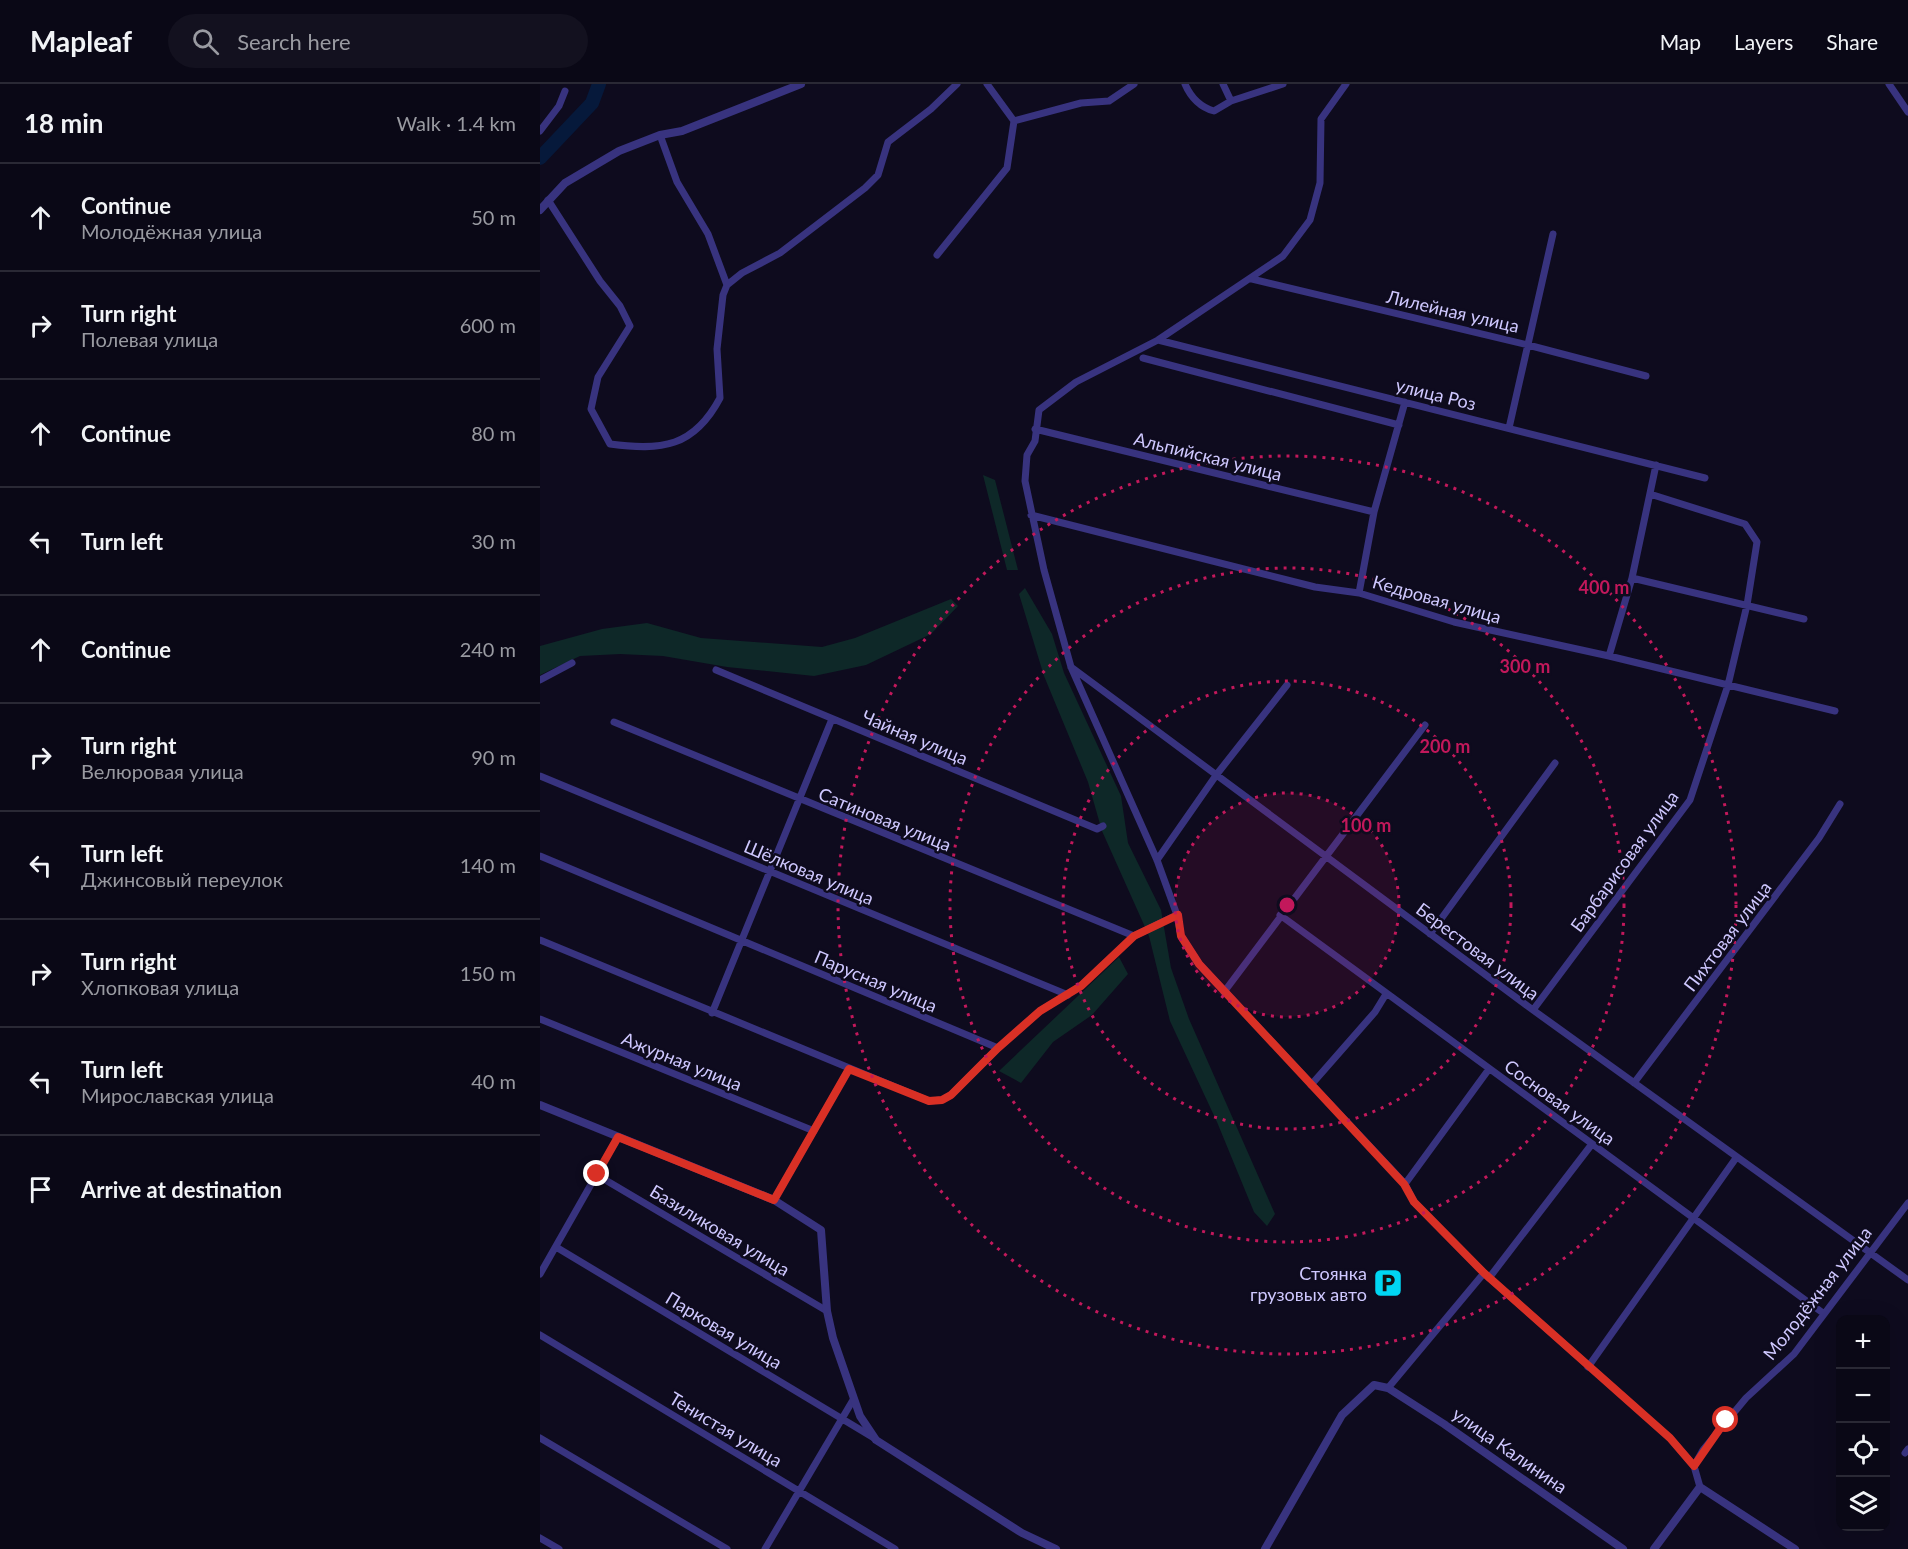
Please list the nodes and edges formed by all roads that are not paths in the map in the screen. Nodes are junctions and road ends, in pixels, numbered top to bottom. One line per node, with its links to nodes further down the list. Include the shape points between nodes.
1 (801, 84): 15 (street, via 682,131)
2 (957, 84): 21 (street, via 888,142 878,176 866,188 780,253)
3 (987, 84): 13 (street)
4 (1134, 84): 13 (street, via 1109,101 1080,103)
5 (1185, 84): 11 (street, via 1203,108 1214,111)
6 (1223, 84): 11 (street)
7 (1283, 84): 11 (street)
8 (1346, 84): 20 (street, via 1321,119 1320,183 1310,220 1283,256)
9 (1889, 84): 12 (street)
10 (565, 91): 14 (street)
11 (1231, 100)
12 (1908, 112)
13 (1014, 121): 19 (street, via 1008,168)
14 (540, 131)
15 (660, 135): 16 (street, via 601,160 565,183); 21 (street, via 676,182 708,234)
16 (548, 200): 17 (street); 21 (street, via 630,326 598,376 591,409 610,444 645,449 668,445 695,433 720,398 717,349)
17 (540, 210)
18 (1553, 234): 23 (street)
19 (936, 255)
20 (1252, 279): 22 (street); 23 (street, Лилейная улица)
21 (727, 285)
22 (1158, 340): 26 (street, улица Роз); 28 (street, via 1076,382 1039,410)
23 (1528, 345): 25 (street, Лилейная улица); 29 (street)
24 (1143, 358): 27 (street)
25 (1646, 376)
26 (1405, 402): 27 (street); 29 (street, улица Роз)
27 (1398, 425): 33 (street)
28 (1035, 429): 33 (street, Альпийская улица); 34 (street, via 1025,481)
29 (1509, 429): 30 (street, улица Роз)
30 (1656, 465): 31 (street, улица Роз); 32 (street)
31 (1705, 478)
32 (1650, 494): 35 (street); 37 (street, Барбарисовая улица, via 1745,524 1757,542)
33 (1374, 512): 36 (street)
34 (1031, 514): 36 (street, Кедровая улица, via 1315,587); 41 (street)
35 (1632, 578): 37 (street); 39 (street)
36 (1359, 593): 39 (street, Кедровая улица, via 1455,622)
37 (1747, 605): 38 (street); 45 (street, Барбарисовая улица)
38 (1804, 619)
39 (1609, 656): 45 (street, Кедровая улица)
40 (572, 663): 43 (street)
41 (1071, 667): 51 (street, Берестовая улица); 58 (street)
42 (716, 670): 47 (street, Чайная улица)
43 (540, 680)
44 (1287, 685): 51 (street)
45 (1728, 685): 46 (street, Кедровая улица); 69 (street, Барбарисовая улица, via 1690,800)
46 (1835, 711)
47 (832, 719): 53 (street); 55 (street, Чайная улица, via 1097,829)
48 (614, 722): 53 (street, Сатиновая улица)
49 (1425, 725): 57 (street)
50 (1555, 763): 62 (street)
51 (1217, 774): 57 (street, Берестовая улица); 58 (street)
52 (540, 776): 59 (street, Шёлковая улица)
53 (799, 800): 59 (street); 63 (street, Сатиновая улица)
54 (1840, 804): 75 (street, Пихтовая улица, via 1819,838)
55 (1102, 826)
56 (540, 856): 65 (street, Парусная улица)
57 (1324, 856): 61 (street); 62 (street, Берестовая улица)
58 (1157, 860): 60 (street)
59 (770, 872): 65 (street); 68 (street, Шёлковая улица)
60 (1178, 915): 63 (street); 66 (street, via 1181,936)
61 (1280, 915): 66 (street); 67 (street, Сосновая улица)
62 (1430, 934): 69 (street, Берестовая улица)
63 (1134, 936): 68 (street)
64 (540, 940): 70 (street)
65 (742, 941): 70 (street); 72 (street, Парусная улица)
66 (1224, 992): 76 (street)
67 (1386, 994): 74 (street, Сосновая улица); 76 (street)
68 (1068, 995): 72 (street, via 1040,1011)
69 (1533, 1010): 75 (street, Берестовая улица)
70 (712, 1013): 73 (street)
71 (540, 1019): 78 (street, Ажурная улица)
72 (998, 1048): 73 (street, via 942,1100 929,1101)
73 (849, 1069): 78 (street)
74 (1489, 1069): 80 (street, Сосновая улица); 83 (street)
75 (1634, 1083): 81 (street, Берестовая улица)
76 (1311, 1085): 83 (street)
77 (540, 1105): 79 (street)
78 (814, 1131): 84 (street)
79 (618, 1137): 82 (street); 84 (street)
80 (1592, 1144): 86 (street, Сосновая улица); 90 (street)
81 (1736, 1158): 86 (street); 88 (street, Берестовая улица)
82 (597, 1174): 87 (street); 92 (street, Базиликовая улица)
83 (1404, 1184): 90 (street, via 1414,1202)
84 (774, 1200): 92 (street, via 821,1230)
85 (1908, 1203): 88 (street, Молодёжная улица)
86 (1694, 1218): 93 (street, Сосновая улица); 95 (street)
87 (556, 1248): 89 (street); 98 (street, Парковая улица)
88 (1871, 1254): 91 (street, Берестовая улица); 93 (street, Молодёжная улица)
89 (540, 1274)
90 (1486, 1276): 95 (street); 96 (street)
91 (1908, 1280)
92 (827, 1311): 97 (street)
93 (1823, 1313): 101 (street, Молодёжная улица, via 1794,1354 1746,1398)
94 (540, 1335): 103 (street, Тенистая улица)
95 (1588, 1367): 101 (street, via 1670,1438)
96 (1388, 1388): 110 (street, улица Калинина, via 1374,1385 1337,1422); 111 (street, улица Калинина)
97 (854, 1400): 98 (street); 100 (street)
98 (841, 1419): 100 (street, Парковая улица); 103 (street)
99 (540, 1438): 106 (street)
100 (876, 1440): 109 (street, via 1022,1533)
101 (1694, 1466): 102 (street)
102 (1700, 1487): 112 (street); 113 (street)
103 (799, 1490): 107 (street); 108 (street, Тенистая улица)
104 (540, 1538): 105 (street)
105 (559, 1549)
106 (727, 1549)
107 (765, 1549)
108 (895, 1549)
109 (1056, 1549)
110 (1265, 1549)
111 (1623, 1549)
112 (1654, 1549)
113 (1794, 1549)

